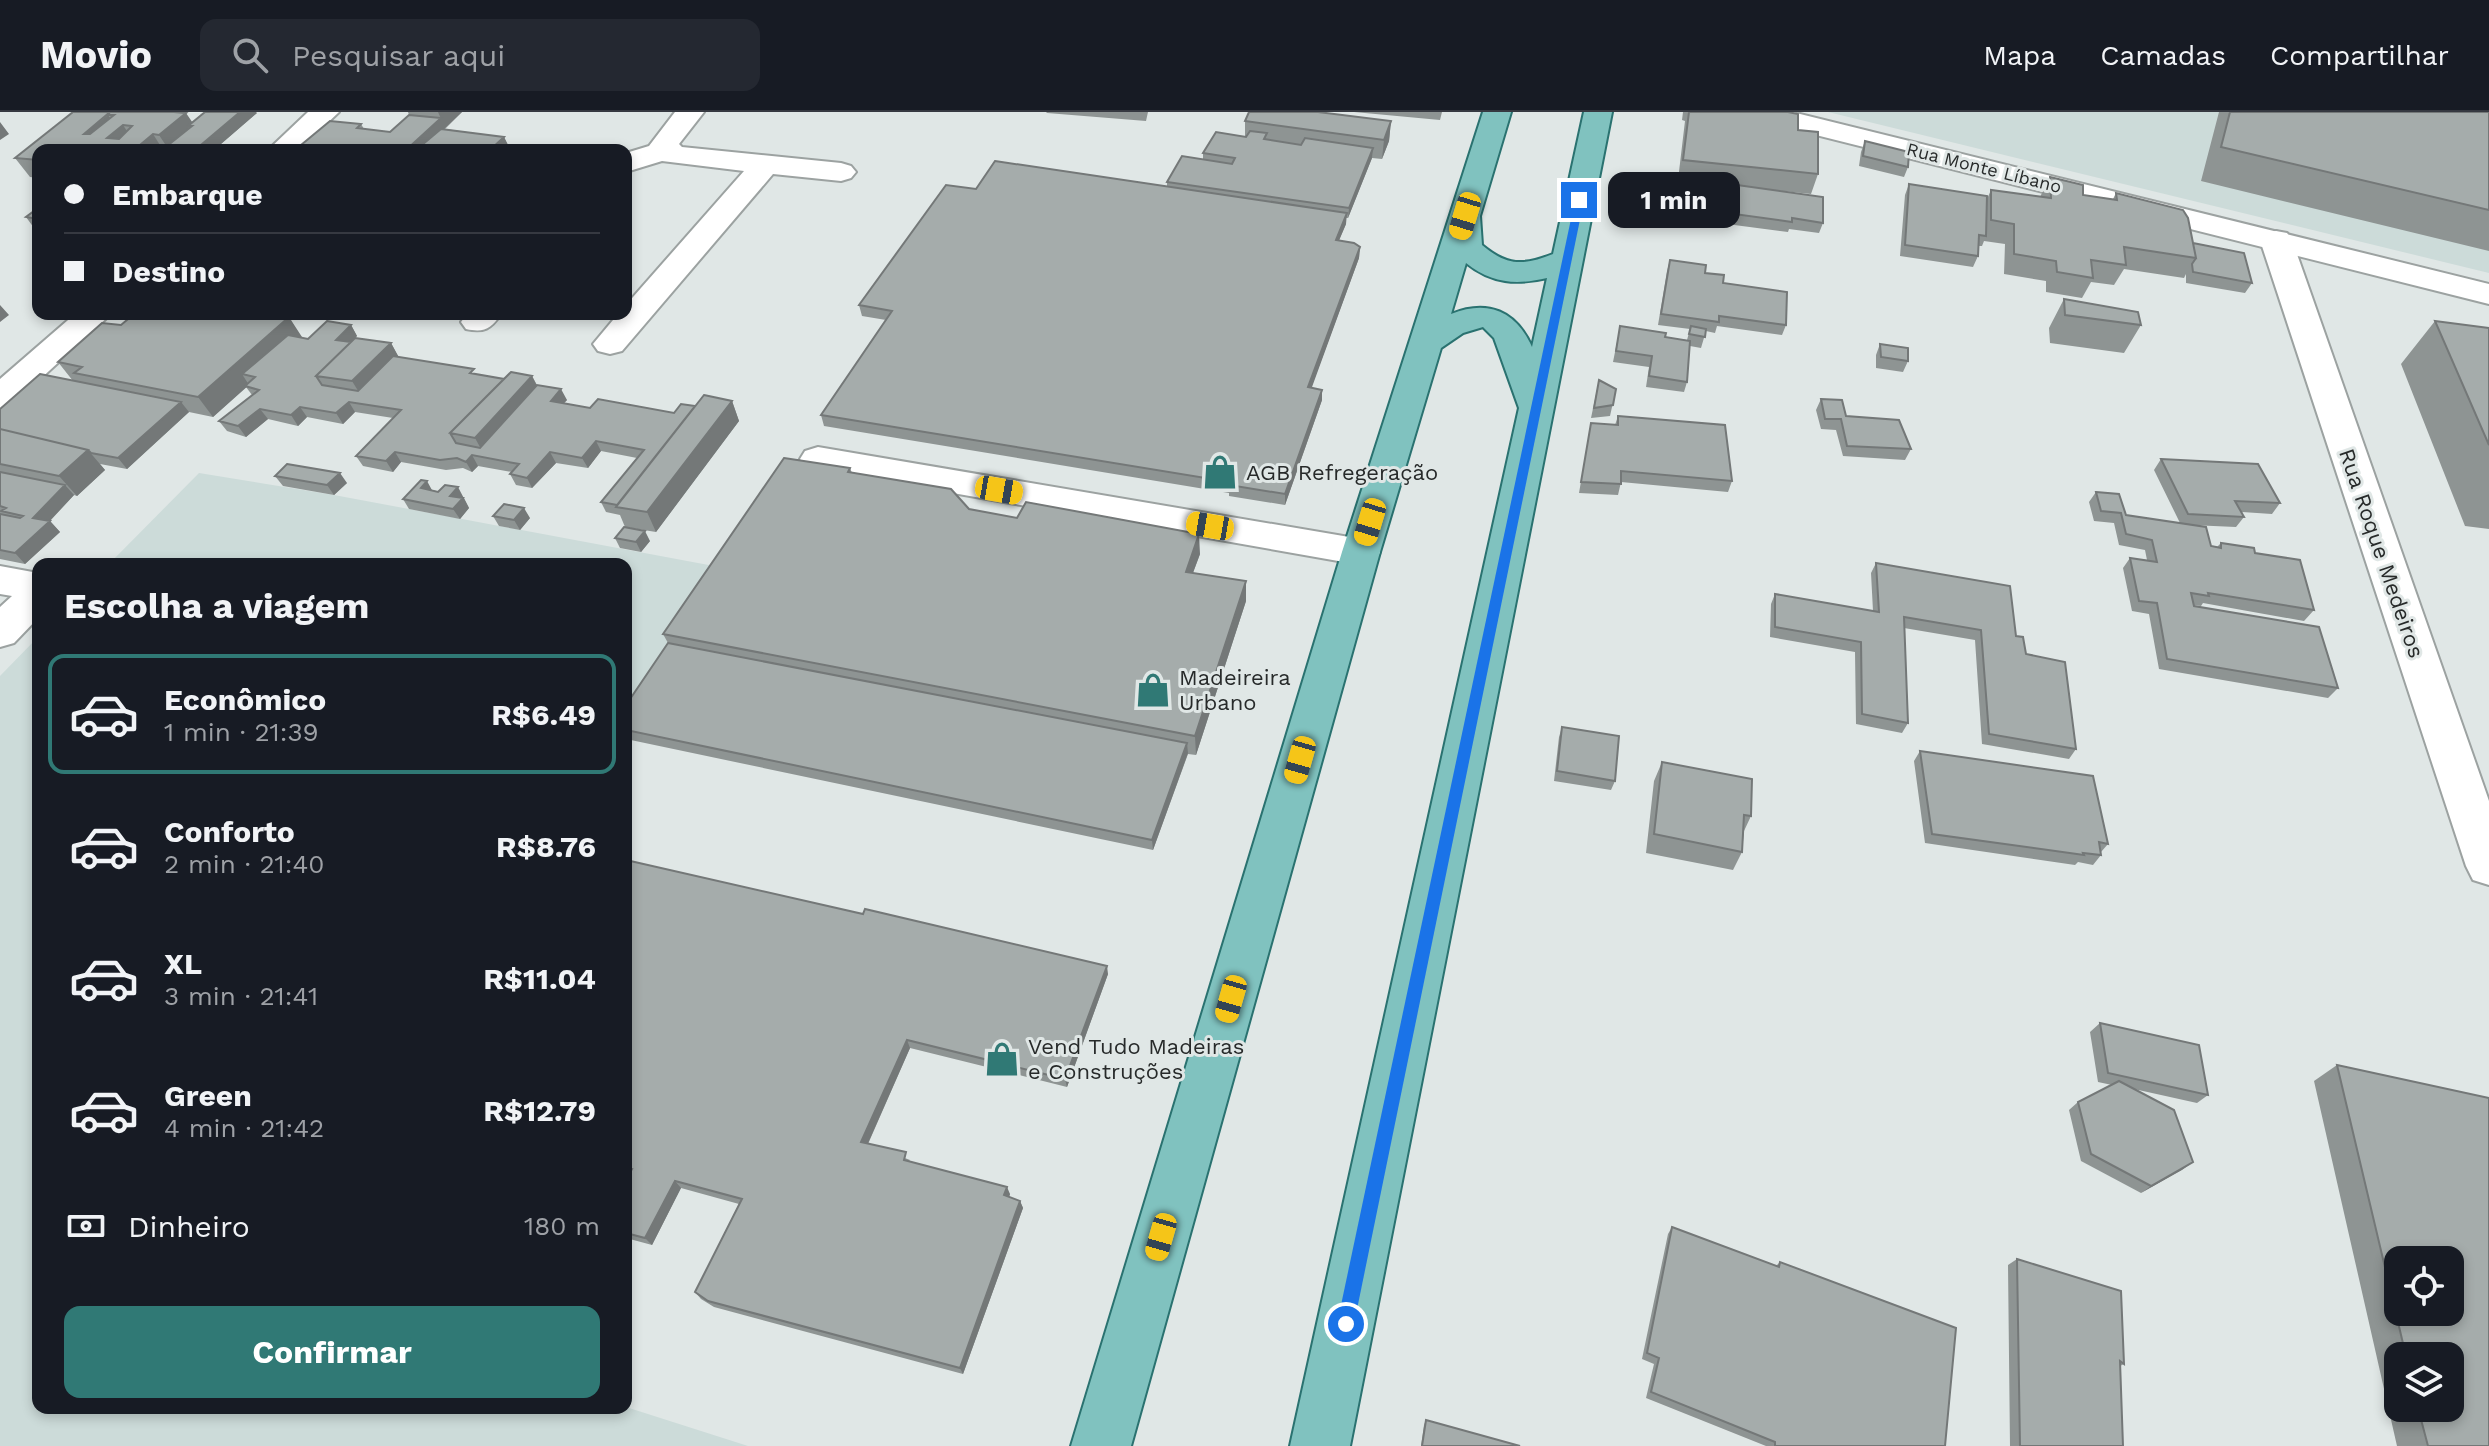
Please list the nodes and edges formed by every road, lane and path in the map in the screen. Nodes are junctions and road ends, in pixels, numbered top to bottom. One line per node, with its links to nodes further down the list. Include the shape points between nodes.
1 (325, 112): 6 (street)
2 (690, 112): 7 (street, via 663,145)
3 (1497, 112): 11 (main road)
4 (1598, 112): 13 (main road)
5 (1758, 112): 12 (street, Rua Monte Líbano)
6 (289, 144)
7 (665, 150): 8 (street); 9 (street)
8 (632, 161)
9 (764, 166): 10 (street); 15 (street)
10 (841, 172)
11 (1465, 216): 13 (main road, via 1467,248 1487,267 1534,274); 19 (main road)
12 (2276, 240): 14 (street, Rua Monte Líbano); 28 (street, Rua Roque Medeiros)
13 (1567, 259): 21 (main road)
14 (2489, 294)
15 (632, 319)
16 (88, 320): 20 (street)
17 (631, 320): 18 (street)
18 (610, 344)
19 (1424, 344): 21 (main road, via 1462,318 1484,315 1503,324 1515,341); 23 (main road)
20 (0, 397)
21 (1535, 409): 30 (main road)
22 (818, 459): 23 (street)
23 (1361, 552): 29 (main road)
24 (0, 580): 25 (street)
25 (32, 586)
26 (32, 600): 27 (street)
27 (0, 632)
28 (2489, 866)
29 (1101, 1446)
30 (1320, 1446)

